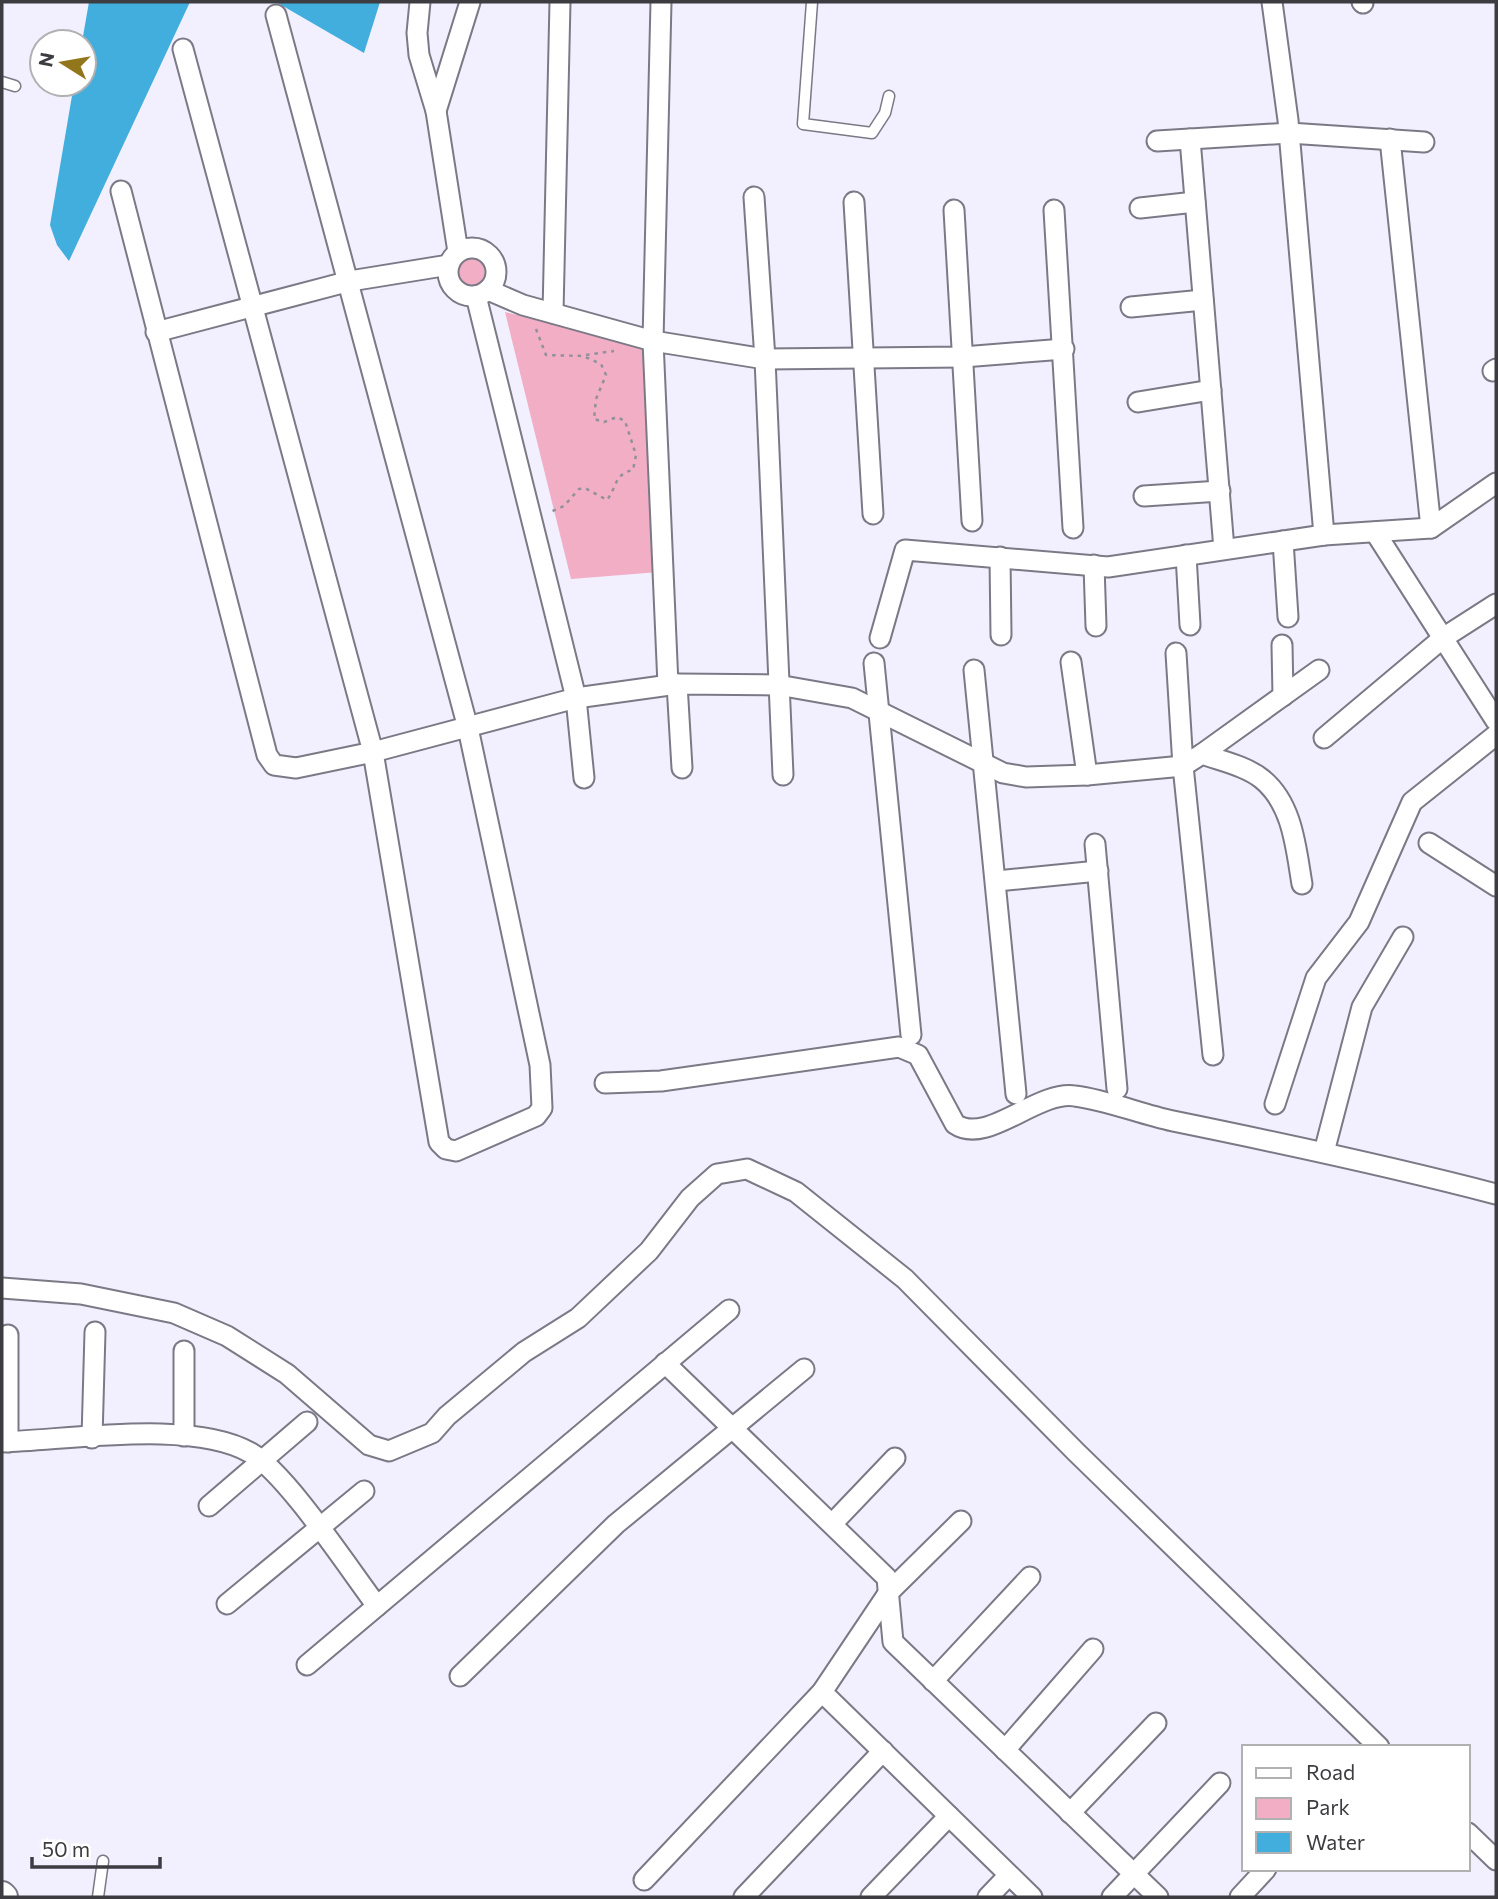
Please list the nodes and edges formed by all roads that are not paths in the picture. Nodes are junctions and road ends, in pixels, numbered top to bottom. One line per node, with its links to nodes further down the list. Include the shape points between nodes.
1 (421, 2): 12 (street, via 419,55)
2 (470, 2): 12 (street)
3 (560, 2): 31 (street)
4 (661, 2): 33 (street)
5 (812, 2): 11 (lane, via 803,124 872,133)
6 (1272, 2): 13 (street)
7 (276, 15): 26 (street)
8 (183, 49): 29 (street)
9 (2, 82): 10 (lane)
10 (15, 86)
11 (889, 96)
12 (436, 111): 25 (street)
13 (1289, 133): 14 (street); 15 (street); 48 (street)
14 (1190, 139): 16 (street); 21 (street)
15 (1390, 139): 17 (street); 46 (street)
16 (1157, 141)
17 (1424, 142)
18 (121, 191): 32 (street)
19 (754, 197): 36 (street)
20 (855, 202): 37 (street)
21 (1195, 202): 22 (street); 28 (street)
22 (1140, 208)
23 (1054, 209): 34 (street)
24 (954, 210): 35 (street)
25 (453, 258): 26 (street); 27 (street, via 448,279 456,291); 27 (street, via 475,248 491,257 496,274)
26 (350, 281): 29 (street); 73 (street)
27 (482, 293): 31 (street); 70 (street)
28 (1203, 300): 30 (street); 38 (street)
29 (251, 306): 32 (street); 76 (street)
30 (1130, 307)
31 (553, 313): 33 (street)
32 (156, 332): 76 (street, via 267,755 274,765 285,769)
33 (653, 341): 36 (street); 67 (street)
34 (1064, 349): 35 (street); 45 (street)
35 (963, 357): 37 (street); 44 (street)
36 (765, 359): 37 (street); 68 (street)
37 (864, 360): 43 (street)
38 (1211, 390): 39 (street); 41 (street)
39 (1138, 402)
40 (1496, 483): 46 (street)
41 (1220, 491): 42 (street); 50 (street)
42 (1143, 496)
43 (873, 514)
44 (972, 521)
45 (1073, 528)
46 (1431, 528): 47 (street)
47 (1375, 532): 48 (street); 60 (street)
48 (1324, 535): 49 (street)
49 (1283, 541): 50 (street); 55 (street)
50 (1224, 549): 51 (street)
51 (1186, 555): 53 (street, via 1108,567); 56 (street)
52 (1000, 557): 53 (street); 58 (street); 59 (street, via 905,550)
53 (1094, 565): 57 (street)
54 (1496, 604): 60 (street)
55 (1288, 617)
56 (1190, 625)
57 (1097, 626)
58 (1001, 635)
59 (880, 638)
60 (1443, 638): 72 (street); 75 (street)
61 (1282, 645): 69 (street)
62 (1177, 653): 79 (street)
63 (1071, 662): 82 (street)
64 (874, 663): 71 (street)
65 (974, 670): 78 (street)
66 (1319, 670): 69 (street)
67 (672, 685): 68 (street); 70 (street); 80 (street)
68 (778, 685): 71 (street, via 852,698); 81 (street)
69 (1283, 696): 77 (street)
70 (576, 698): 73 (street); 83 (street)
71 (879, 710): 78 (street); 91 (street)
72 (1496, 722)
73 (468, 729): 76 (street); 76 (street, via 540,1065 542,1108 528,1120 456,1151 439,1142)
74 (1496, 736): 96 (street, via 1412,802 1359,922 1316,978)
75 (1324, 738)
76 (373, 752)
77 (1202, 754): 79 (street); 89 (street, via 1254,774 1272,788 1291,822)
78 (984, 766): 82 (street, via 1026,777); 88 (street)
79 (1183, 766): 82 (street); 92 (street)
80 (682, 768)
81 (783, 775)
82 (1087, 775)
83 (584, 778)
84 (1429, 843): 87 (street)
85 (1095, 844): 86 (street)
86 (1098, 871): 88 (street); 94 (street)
87 (1493, 879)
88 (997, 881): 95 (street)
89 (1302, 884)
90 (1404, 937): 97 (street, via 1362,1007)
91 (911, 1035)
92 (1213, 1055)
93 (605, 1083): 97 (street, via 661,1081 899,1047 918,1055 962,1129 983,1128 1048,1098 1068,1095)
94 (1117, 1089)
95 (1016, 1094)
96 (1275, 1104)
97 (1324, 1152): 98 (street)
98 (1496, 1194)
99 (2, 1288): 128 (street, via 80,1294 174,1313 237,1342 287,1374 369,1445 389,1451 432,1433 524,1352 578,1318 649,1251 690,1198 717,1174 747,1169 796,1192 905,1279)
100 (729, 1310): 104 (street)
101 (94, 1332): 109 (street)
102 (8, 1335): 110 (street)
103 (184, 1351): 108 (street)
104 (665, 1363): 107 (street); 121 (street)
105 (804, 1369): 107 (street)
106 (307, 1422): 112 (street)
107 (733, 1428): 116 (street); 124 (street, via 615,1524)
108 (184, 1436): 109 (street); 112 (street, via 207,1437 252,1453)
109 (92, 1438): 110 (street)
110 (5, 1442)
111 (895, 1458): 116 (street)
112 (261, 1462): 114 (street); 117 (street, via 284,1483)
113 (364, 1491): 117 (street)
114 (209, 1506)
115 (961, 1521): 119 (street)
116 (831, 1524): 119 (street, via 887,1578)
117 (318, 1529): 120 (street); 121 (street)
118 (1030, 1577): 125 (street)
119 (889, 1592): 125 (street, via 893,1642); 126 (street)
120 (227, 1604)
121 (377, 1606): 123 (street)
122 (1093, 1649): 129 (street)
123 (307, 1665)
124 (460, 1675)
125 (933, 1681): 129 (street)
126 (822, 1692): 130 (street); 140 (street)
127 (1156, 1723): 132 (street)
128 (1377, 1745)
129 (1005, 1750): 132 (street)
130 (883, 1751): 133 (street); 142 (street)
131 (1220, 1783): 138 (street)
132 (1070, 1813): 138 (street)
133 (949, 1816): 139 (street); 143 (street)
134 (1470, 1835): 135 (street)
135 (1496, 1860)
136 (103, 1861): 141 (lane)
137 (1264, 1871): 148 (street)
138 (1134, 1874): 146 (street); 147 (street)
139 (1009, 1875): 144 (street); 145 (street)
140 (644, 1880)
141 (98, 1897)
142 (744, 1897)
143 (871, 1897)
144 (989, 1897)
145 (1032, 1897)
146 (1112, 1897)
147 (1158, 1897)
148 (1240, 1897)

